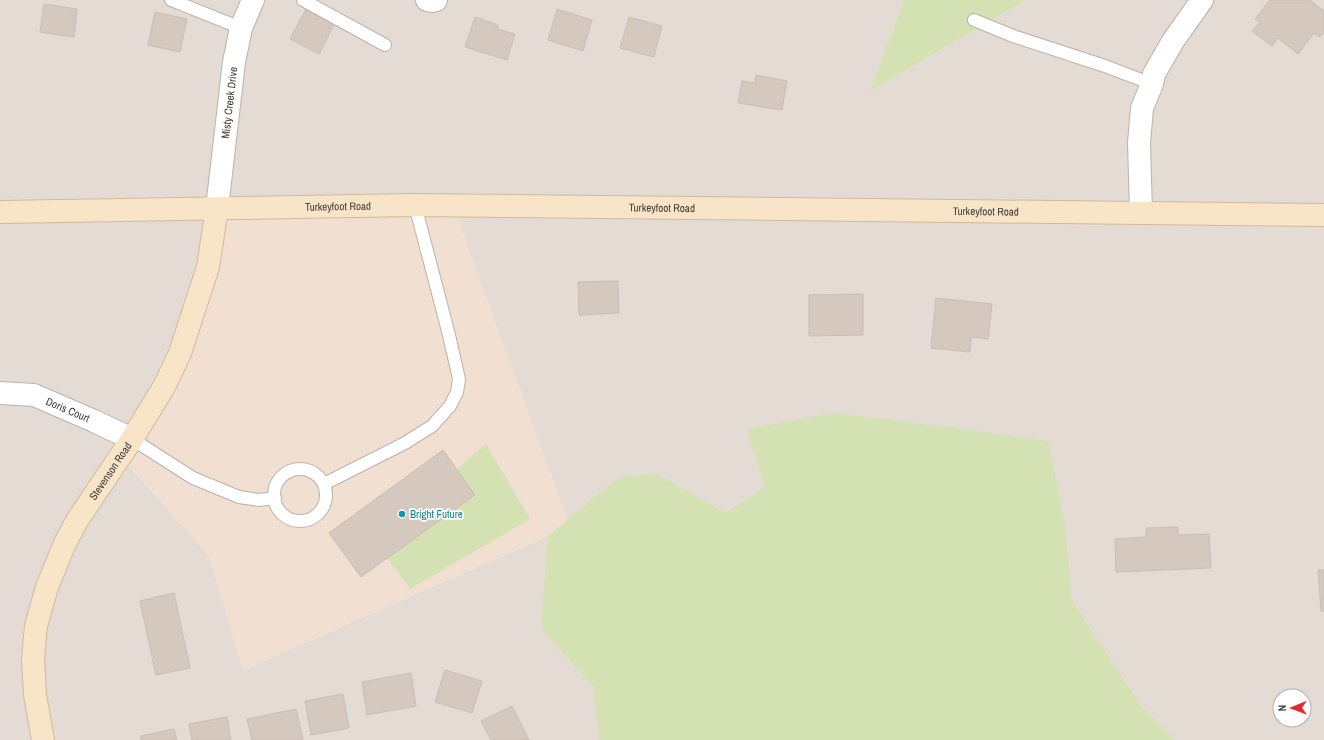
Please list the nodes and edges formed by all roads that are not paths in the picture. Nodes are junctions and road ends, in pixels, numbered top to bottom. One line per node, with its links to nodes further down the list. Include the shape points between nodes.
1 (171, 0): 8 (lane)
2 (254, 0): 8 (street, Misty Creek Drive)
3 (303, 0): 9 (lane)
4 (427, 0): 5 (street)
5 (436, 0)
6 (1202, 0): 10 (street, via 1173,41 1154,74)
7 (974, 20): 10 (lane, via 1012,36)
8 (241, 28): 12 (street, Misty Creek Drive, via 234,62)
9 (385, 45)
10 (1152, 84): 14 (street, via 1142,108 1139,143)
11 (415, 205): 12 (main road, Turkeyfoot Road); 14 (main road, Turkeyfoot Road); 18 (lane, via 451,342 459,379 457,392 450,406 432,426 405,443)
12 (217, 208): 13 (main road, Turkeyfoot Road); 17 (main road, Stevenson Road, via 208,267 180,352 165,384)
13 (0, 212)
14 (1141, 213): 15 (main road, Turkeyfoot Road)
15 (1324, 215)
16 (0, 393): 17 (street, Doris Court, via 34,395)
17 (132, 439): 19 (lane, via 193,478 239,496 259,500); 20 (main road, Stevenson Road, via 78,519 46,587 36,626 33,659 35,695)
18 (324, 484): 19 (lane, via 313,472 297,469 283,476 275,490); 19 (lane, via 326,493 322,510 308,520 290,519 277,507)
19 (275, 498)
20 (43, 740)

